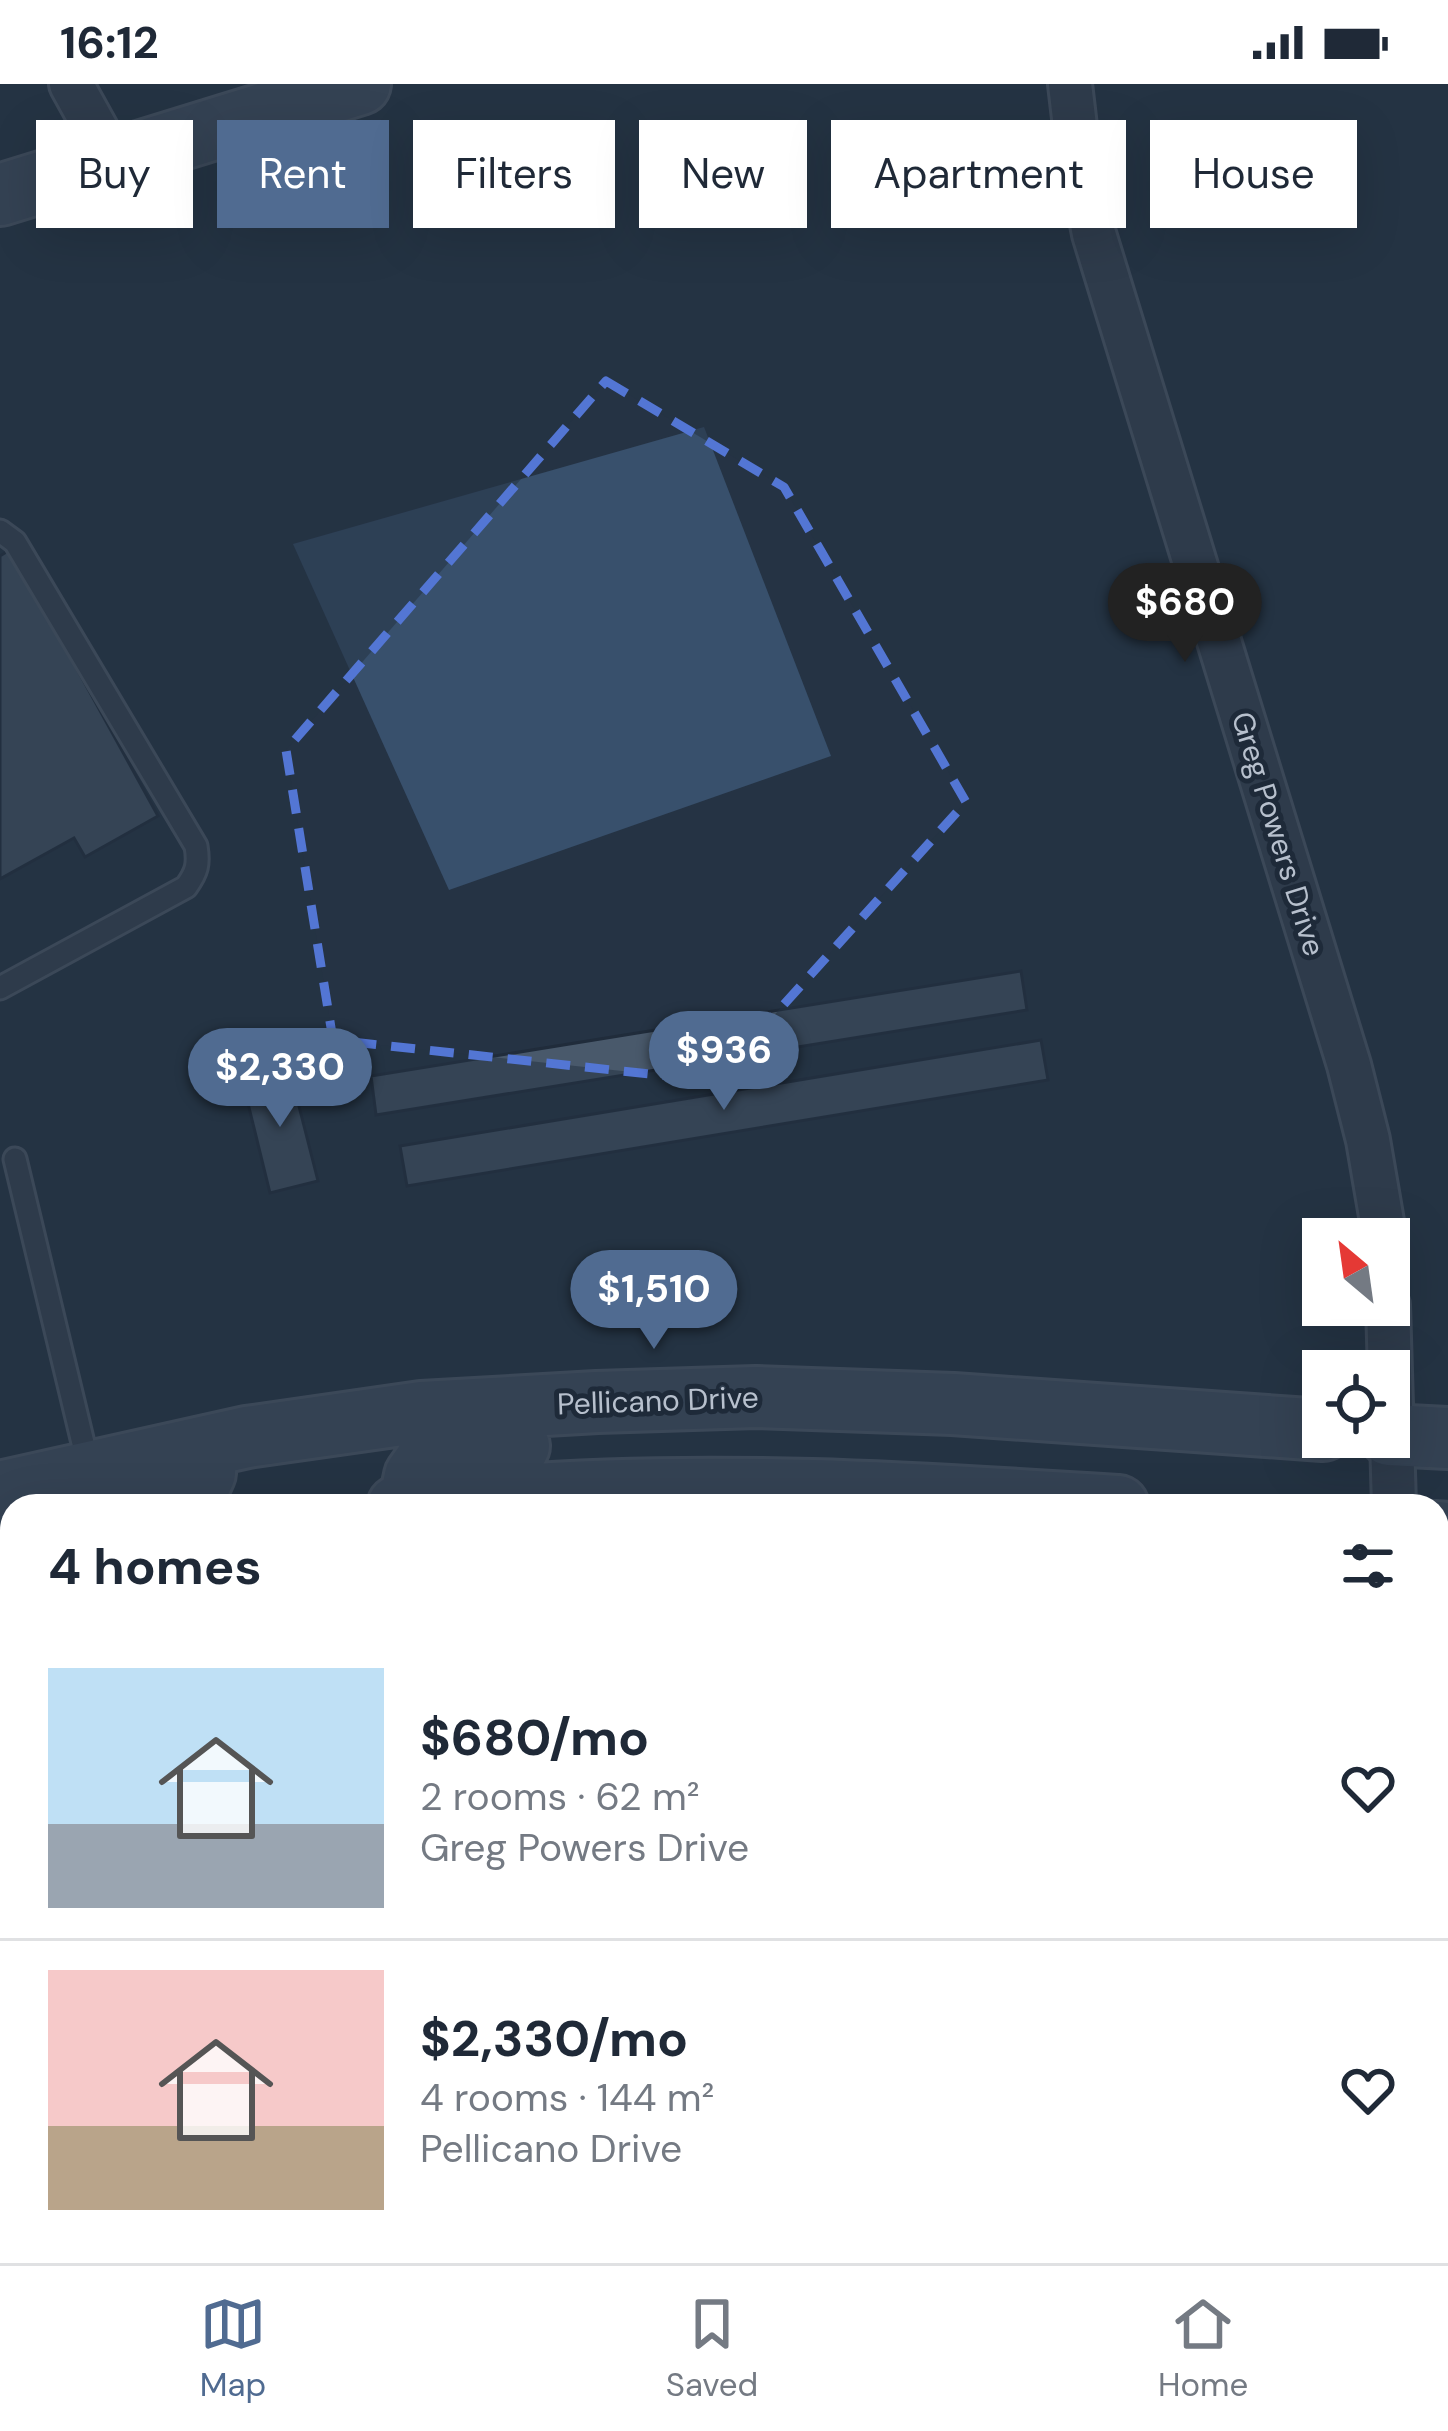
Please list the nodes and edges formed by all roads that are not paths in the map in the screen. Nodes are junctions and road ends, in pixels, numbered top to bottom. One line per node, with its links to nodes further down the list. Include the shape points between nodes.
1 (71, 84): 4 (street)
2 (360, 84): 5 (main road)
3 (1070, 84): 11 (street, Greg Powers Drive, via 1094,234 1349,1065)
4 (91, 120)
5 (193, 134)
6 (36, 183): 7 (main road)
7 (0, 195)
8 (0, 531): 9 (lane, via 15,542 199,861 186,886)
9 (0, 988)
10 (15, 1159): 16 (lane)
11 (1381, 1218)
12 (756, 1396): 13 (main road, Pellicano Drive); 14 (main road, Pellicano Drive, via 422,1412); 19 (main road, via 636,1440 430,1455)
13 (1302, 1429)
14 (206, 1448): 16 (main road, Pellicano Drive); 18 (main road, via 206,1473 198,1488)
15 (1405, 1458): 22 (street)
16 (90, 1472): 17 (main road, Pellicano Drive)
17 (0, 1492)
18 (182, 1494)
19 (408, 1494)
20 (539, 1494): 21 (main road)
21 (878, 1494)
22 (1397, 1494)

